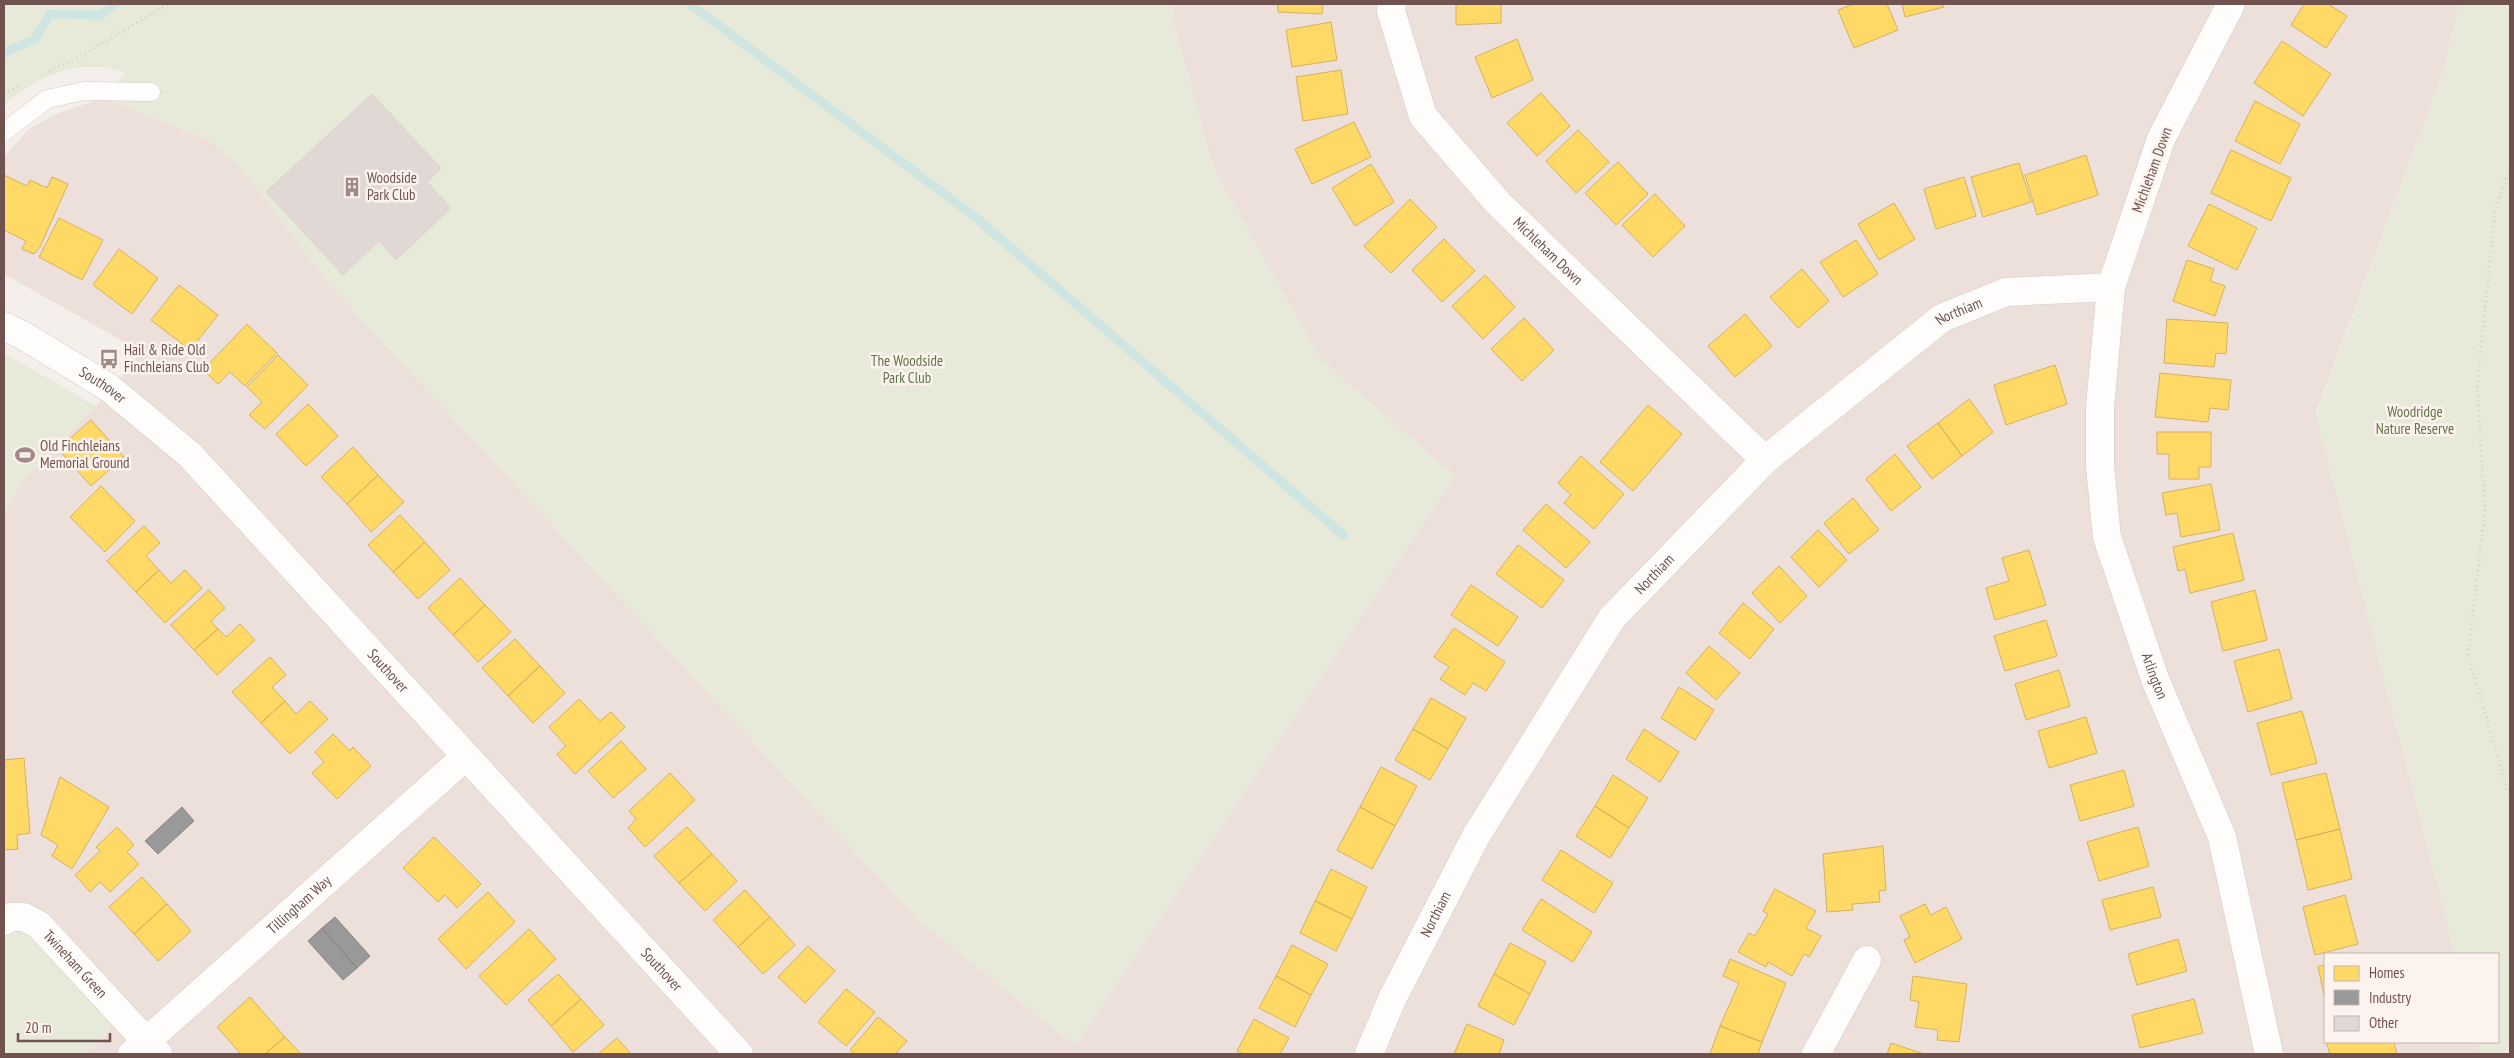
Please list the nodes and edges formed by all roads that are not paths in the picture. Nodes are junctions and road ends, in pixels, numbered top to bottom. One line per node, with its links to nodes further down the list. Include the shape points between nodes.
1 (1392, 4): 7 (street, Michleham Down, via 1391,11 1423,116 1498,204)
2 (2231, 4): 5 (street, Michleham Down, via 2161,139)
3 (151, 92): 4 (lane, via 84,91 47,99)
4 (4, 132)
5 (2111, 287): 7 (street, Northiam, via 2006,292 1942,318); 15 (street, Arlington, via 2100,407 2100,466 2107,537 2156,679 2222,838)
6 (4, 326): 8 (street, Southover, via 108,387 190,455)
7 (1765, 460): 13 (street, Northiam, via 1612,618 1476,836 1392,999)
8 (465, 756): 11 (street, Tillingham Way); 12 (street, Southover)
9 (4, 921): 11 (street, Twineham Green, via 8,917 24,917 39,925)
10 (1866, 960): 14 (street)
11 (146, 1050)
12 (739, 1054)
13 (1369, 1054)
14 (1816, 1054)
15 (2269, 1054)

